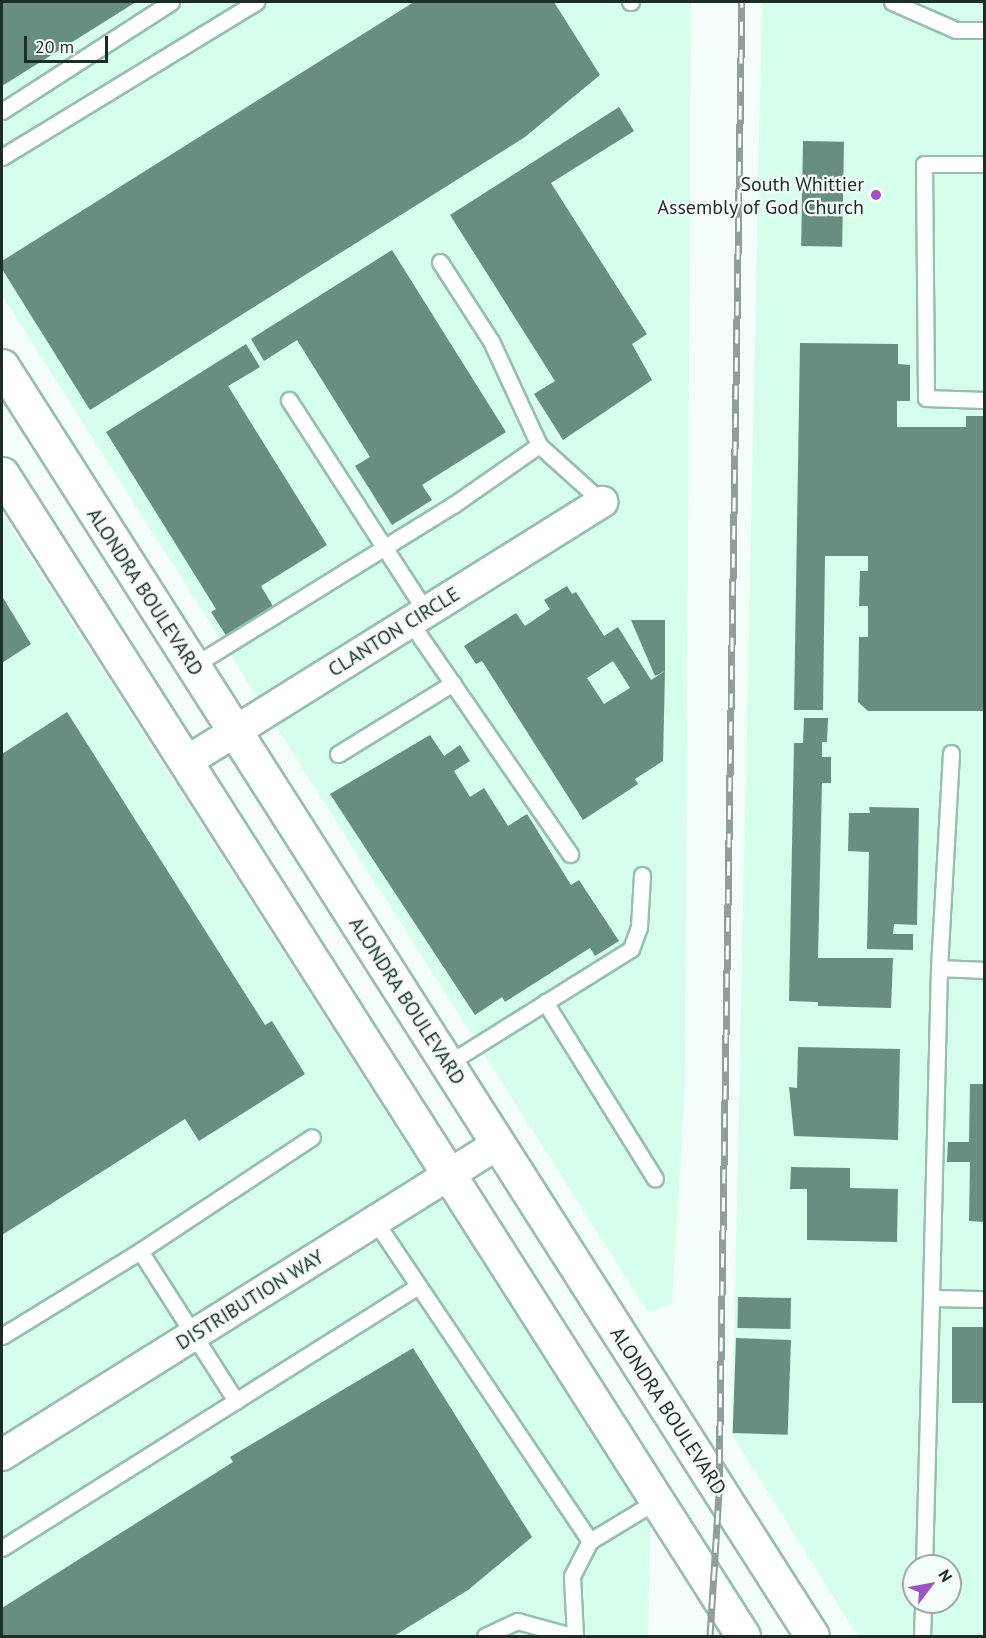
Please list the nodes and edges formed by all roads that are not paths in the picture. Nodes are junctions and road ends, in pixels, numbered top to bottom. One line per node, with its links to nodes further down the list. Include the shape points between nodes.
1 (171, 2): 5 (lane)
2 (256, 2): 6 (lane)
3 (892, 2): 4 (lane, via 956,30)
4 (984, 30)
5 (2, 111)
6 (2, 157)
7 (984, 164): 10 (lane, via 924,164 926,398)
8 (440, 262): 12 (lane, via 490,341)
9 (2, 366): 17 (main road, ALONDRA BOULEVARD)
10 (984, 399)
11 (289, 400): 15 (lane)
12 (538, 445): 14 (lane); 15 (lane)
13 (2, 474): 22 (main road)
14 (602, 502): 16 (street, CLANTON CIRCLE)
15 (384, 547): 16 (lane); 17 (lane)
16 (418, 617): 18 (lane); 19 (street, CLANTON CIRCLE)
17 (193, 666): 19 (main road, ALONDRA BOULEVARD)
18 (453, 683): 21 (lane); 23 (lane)
19 (235, 732): 22 (street, CLANTON CIRCLE); 28 (main road, ALONDRA BOULEVARD)
20 (951, 753): 25 (lane)
21 (338, 754)
22 (186, 762): 31 (main road)
23 (570, 854)
24 (642, 875): 27 (lane, via 639,927 631,949)
25 (939, 968): 26 (lane); 36 (lane)
26 (984, 970)
27 (545, 1002): 28 (lane); 32 (lane)
28 (447, 1064): 30 (main road, ALONDRA BOULEVARD)
29 (312, 1137): 34 (lane)
30 (498, 1144): 31 (street, DISTRIBUTION WAY); 50 (main road, ALONDRA BOULEVARD)
31 (449, 1175): 33 (street, DISTRIBUTION WAY); 42 (main road)
32 (655, 1179)
33 (375, 1221): 35 (lane); 38 (street, DISTRIBUTION WAY)
34 (140, 1251): 38 (lane); 39 (lane)
35 (418, 1286): 40 (lane); 43 (lane)
36 (931, 1298): 37 (lane); 45 (lane)
37 (984, 1299)
38 (193, 1335): 40 (lane); 41 (street, DISTRIBUTION WAY)
39 (2, 1336)
40 (236, 1401): 44 (lane)
41 (2, 1455)
42 (656, 1501): 43 (lane); 49 (main road)
43 (590, 1541): 48 (lane, via 572,1576)
44 (2, 1548)
45 (924, 1554)
46 (923, 1614): 51 (lane)
47 (485, 1636): 48 (lane, via 517,1622)
48 (574, 1636)
49 (742, 1636)
50 (812, 1636)
51 (922, 1636)

